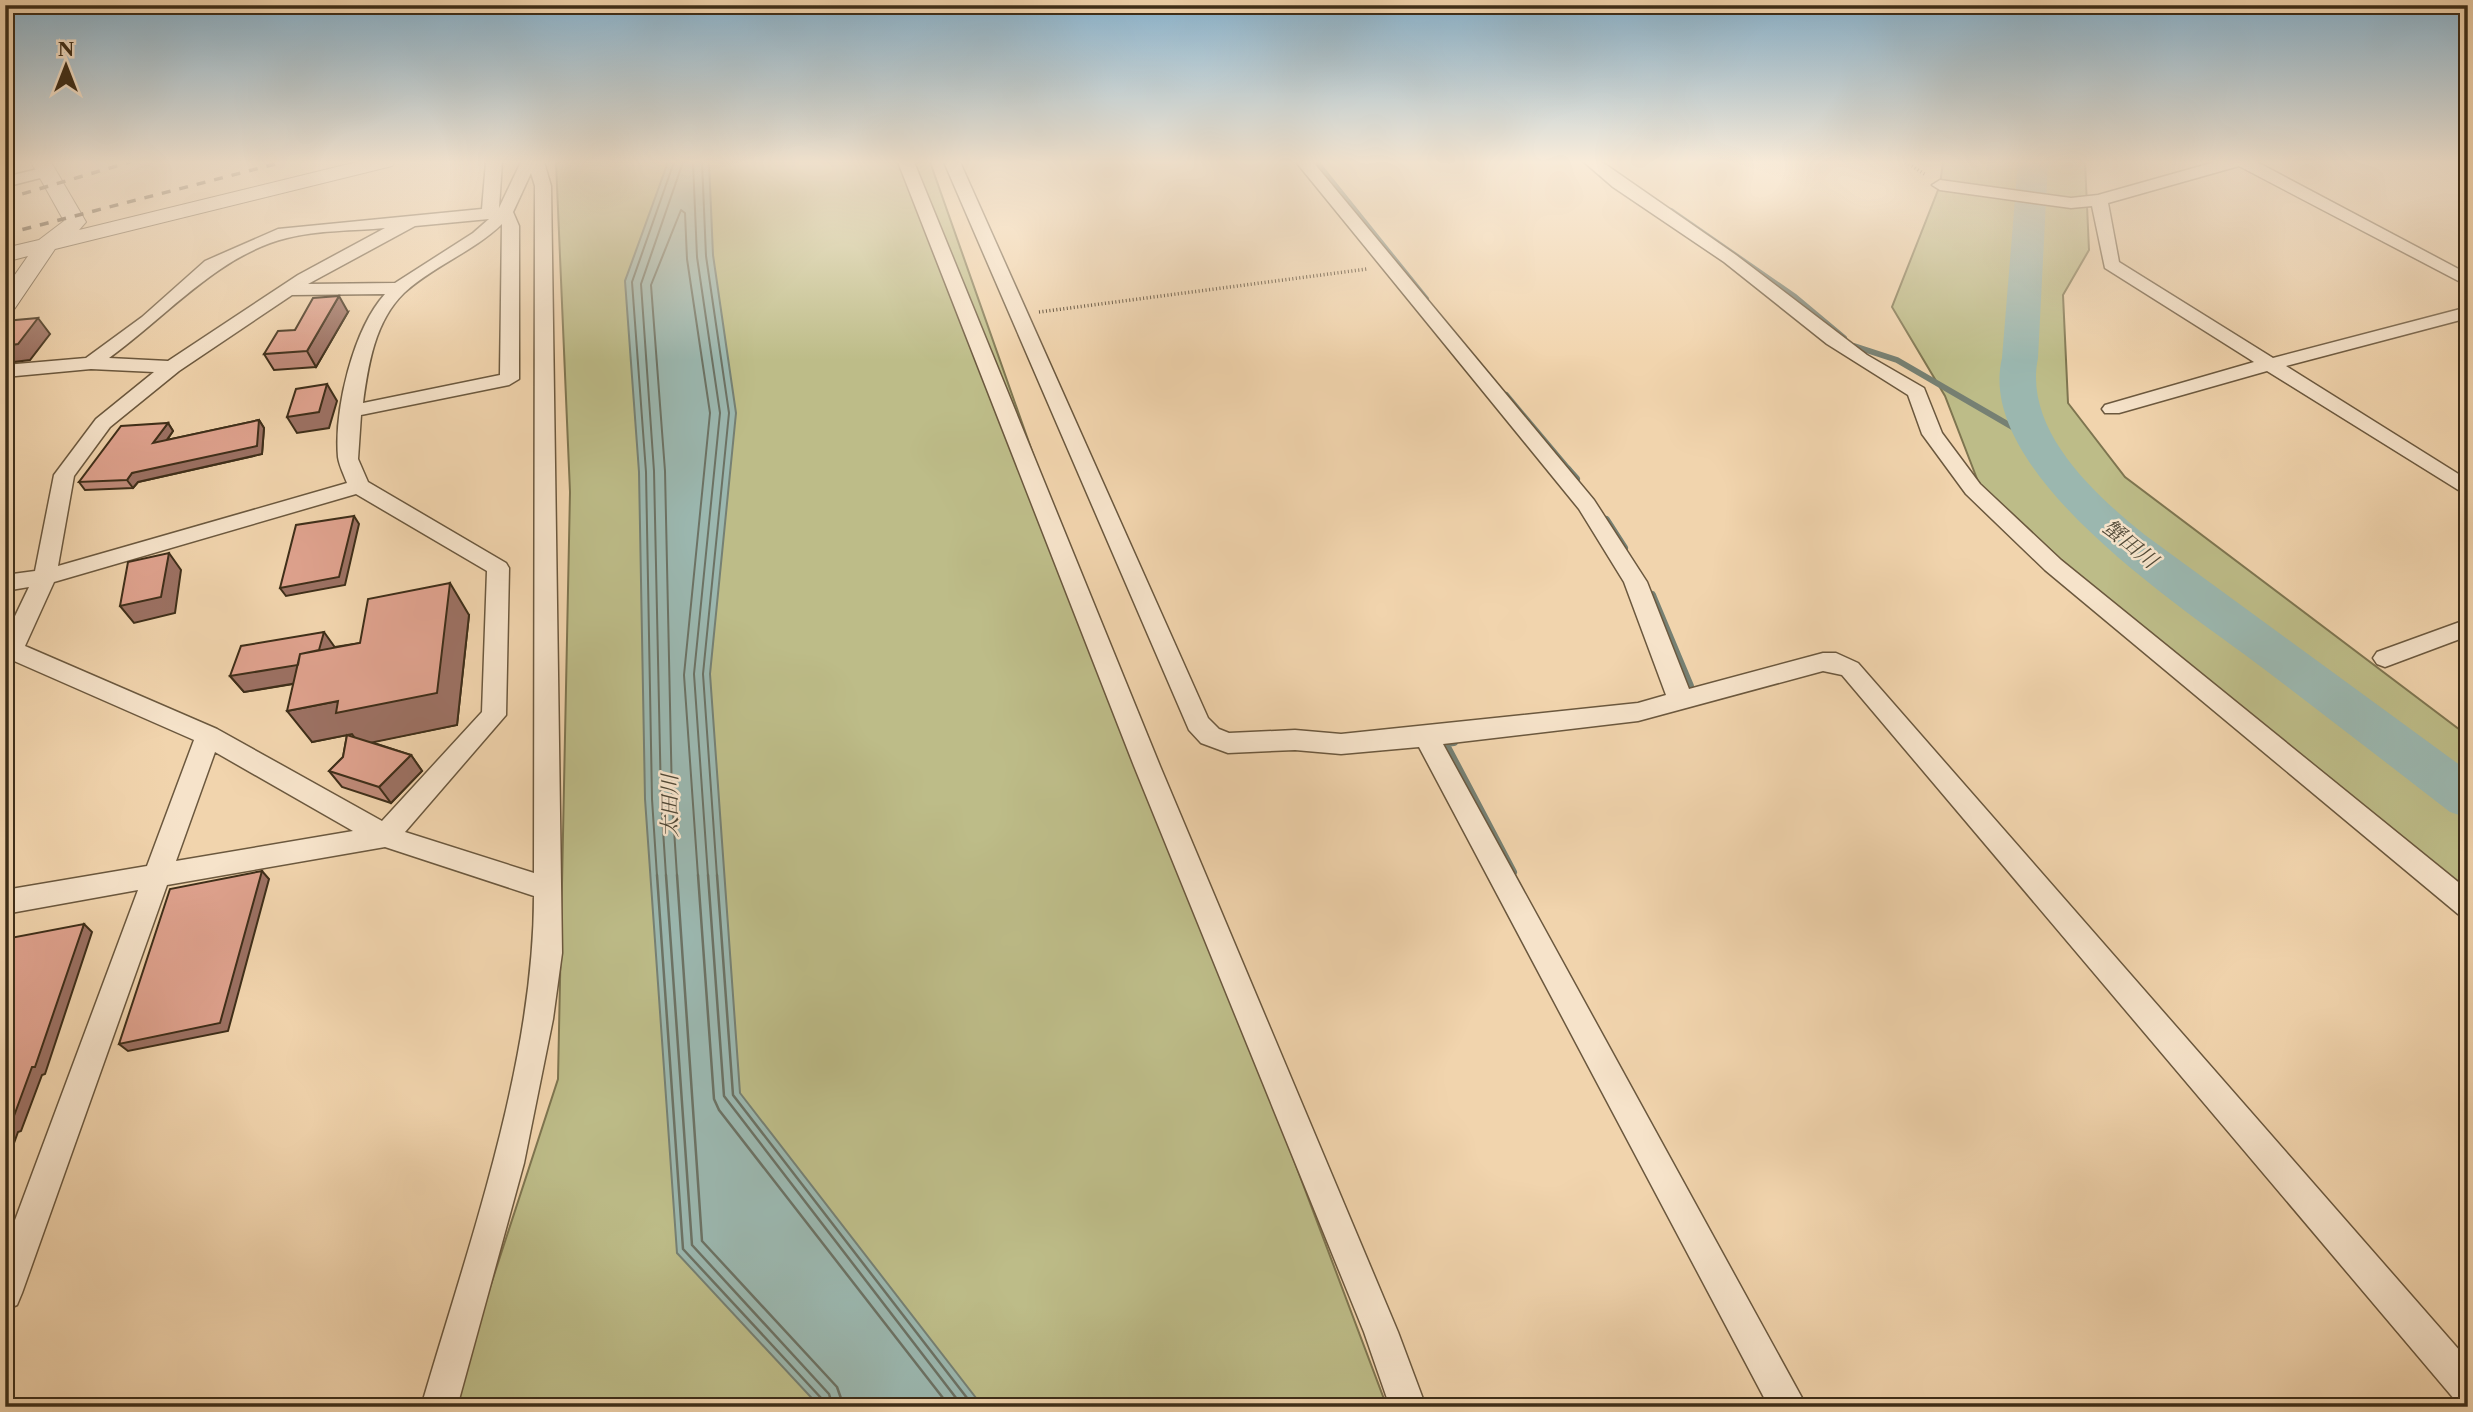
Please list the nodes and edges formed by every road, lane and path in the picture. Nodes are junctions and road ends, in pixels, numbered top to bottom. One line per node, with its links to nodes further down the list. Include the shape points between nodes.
1 (67, 228): 14 (street)
2 (114, 228): 14 (street)
3 (342, 228): 23 (street, via 284,233 212,265)
4 (398, 228): 19 (street)
5 (486, 228): 18 (street, via 479,237)
6 (510, 228): 28 (street, via 509,379)
7 (543, 228): 40 (street)
8 (932, 228): 46 (street)
9 (980, 228): 22 (street)
10 (1355, 228): 16 (street)
11 (1685, 228): 42 (street, via 1865,365 1917,392 1932,434 1973,489 2053,565)
12 (2104, 228): 24 (street, via 2111,264)
13 (2368, 228): 17 (street)
14 (47, 244): 15 (street); 20 (street)
15 (5, 255)
16 (1386, 267): 22 (path); 35 (street, via 1587,506 1641,594)
17 (2468, 281)
18 (399, 288): 19 (street); 28 (street, via 386,303 361,352)
19 (287, 290): 25 (street)
20 (5, 306)
21 (2468, 312): 24 (street)
22 (1017, 315): 37 (street, via 1198,723 1210,736 1228,743 1295,740 1341,744)
23 (91, 363): 25 (street); 26 (street)
24 (2270, 366): 27 (street); 30 (street)
25 (172, 367): 31 (street, via 103,423 64,475)
26 (5, 371)
27 (2112, 409)
28 (351, 411): 29 (street, via 348,459)
29 (359, 486): 31 (street); 38 (street, via 498,568 494,715)
30 (2468, 489)
31 (45, 577): 32 (street); 36 (street, via 11,650)
32 (5, 583)
33 (2468, 627): 34 (street)
34 (2385, 658)
35 (1680, 699): 37 (street, via 1600,718); 44 (street, via 1824,662 1850,669)
36 (208, 736): 38 (street); 39 (street)
37 (1426, 737): 47 (street)
38 (385, 836): 39 (street); 40 (street)
39 (155, 877): 41 (street); 43 (street)
40 (547, 889): 45 (street, via 548,953 530,1058 508,1163)
41 (5, 902)
42 (2468, 906)
43 (5, 1293)
44 (2468, 1387)
45 (439, 1407)
46 (1408, 1407)
47 (1789, 1407)

